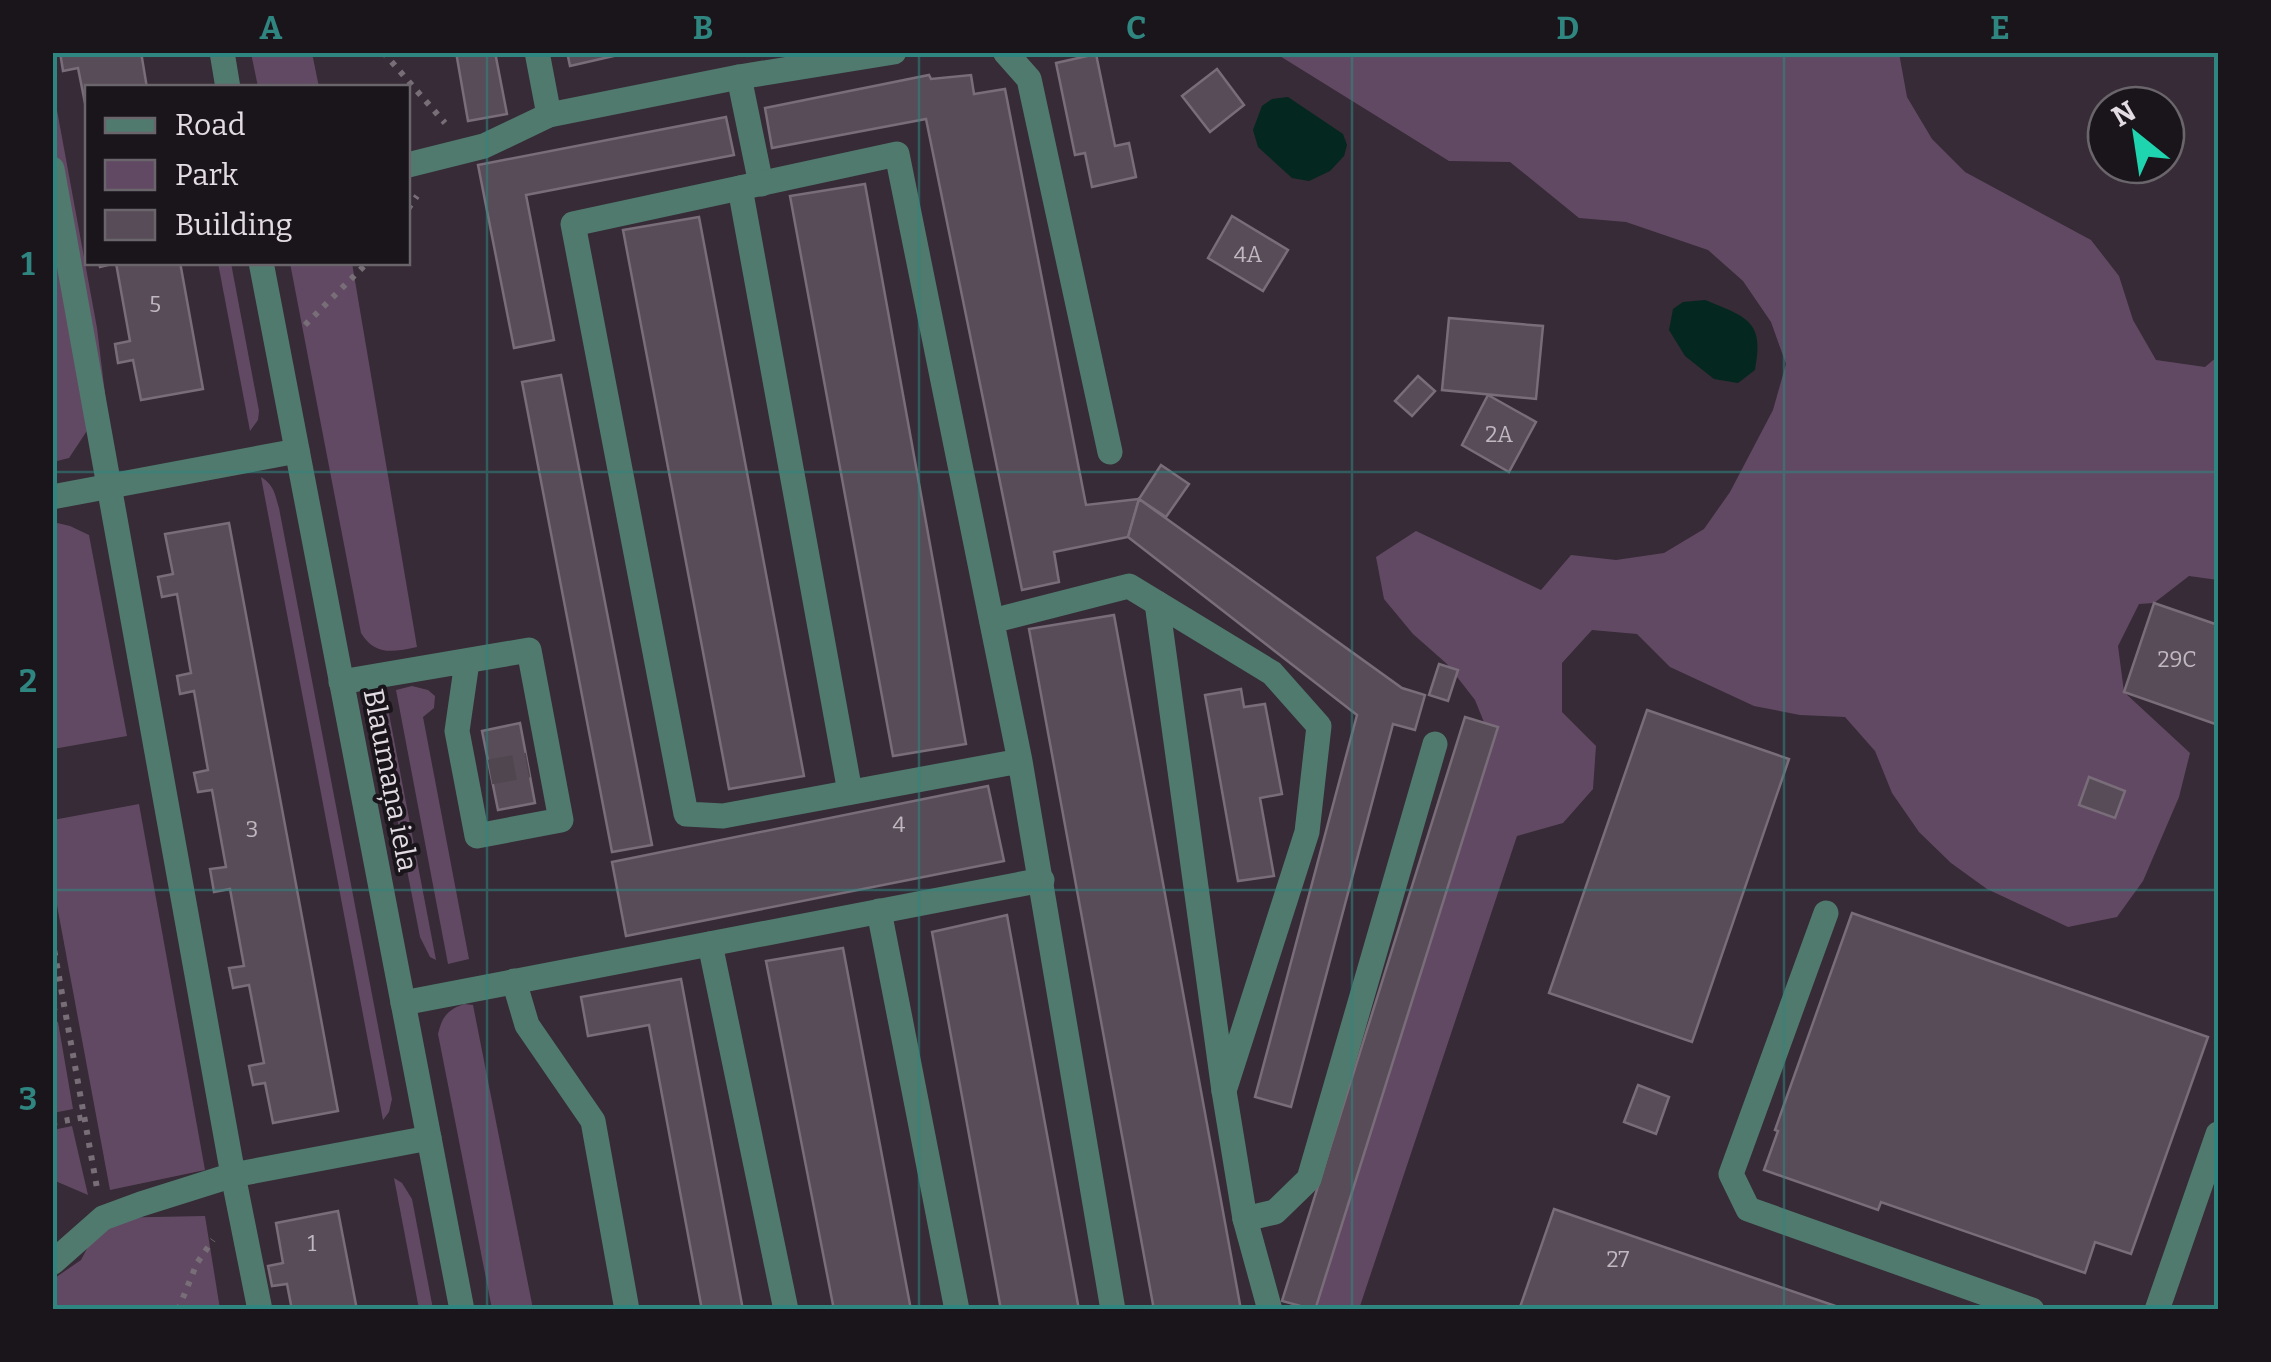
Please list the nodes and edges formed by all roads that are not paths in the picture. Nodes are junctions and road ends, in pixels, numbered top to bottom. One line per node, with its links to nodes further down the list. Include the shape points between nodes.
1 (222, 52): 6 (street)
2 (537, 52): 7 (street)
3 (894, 52): 5 (street)
4 (1005, 52): 13 (street, via 1029,79)
5 (739, 76): 7 (street); 10 (street)
6 (228, 85)
7 (549, 114): 8 (street, via 484,146)
8 (410, 165)
9 (52, 169): 14 (street)
10 (751, 186): 17 (street, via 897,154); 22 (street); 22 (street, via 573,224 686,814 723,816)
11 (263, 265): 12 (street, Blaumaņa iela)
12 (298, 451): 14 (street); 19 (street, Blaumaņa iela)
13 (1110, 452)
14 (110, 486): 15 (street); 32 (street)
15 (52, 497)
16 (1156, 603): 17 (street, via 1129,586); 29 (street); 29 (street, via 1272,672 1319,726 1307,832)
17 (992, 621): 21 (street)
18 (467, 662): 18 (street, via 458,732 478,775 477,836 561,820 539,763 529,650); 19 (street)
19 (341, 682): 28 (street, Blaumaņa iela)
20 (1434, 744): 33 (street, via 1309,1179 1275,1212)
21 (1020, 762): 22 (street); 23 (street)
22 (850, 792)
23 (1042, 880): 24 (street); 40 (street)
24 (880, 911): 26 (street); 39 (street)
25 (1826, 913): 42 (street, via 1730,1174 1748,1209)
26 (710, 944): 27 (street); 38 (street)
27 (514, 981): 28 (street); 37 (street, via 527,1024 593,1122)
28 (403, 1003): 31 (street, Blaumaņa iela)
29 (1224, 1091): 33 (street)
30 (2218, 1134): 43 (street)
31 (429, 1138): 32 (street); 36 (street, Blaumaņa iela)
32 (233, 1175): 34 (street, via 103,1218); 35 (street)
33 (1246, 1219): 41 (street)
34 (52, 1263)
35 (260, 1310)
36 (462, 1310)
37 (627, 1310)
38 (786, 1310)
39 (956, 1310)
40 (1113, 1310)
41 (1270, 1310)
42 (2032, 1310)
43 (2157, 1310)

